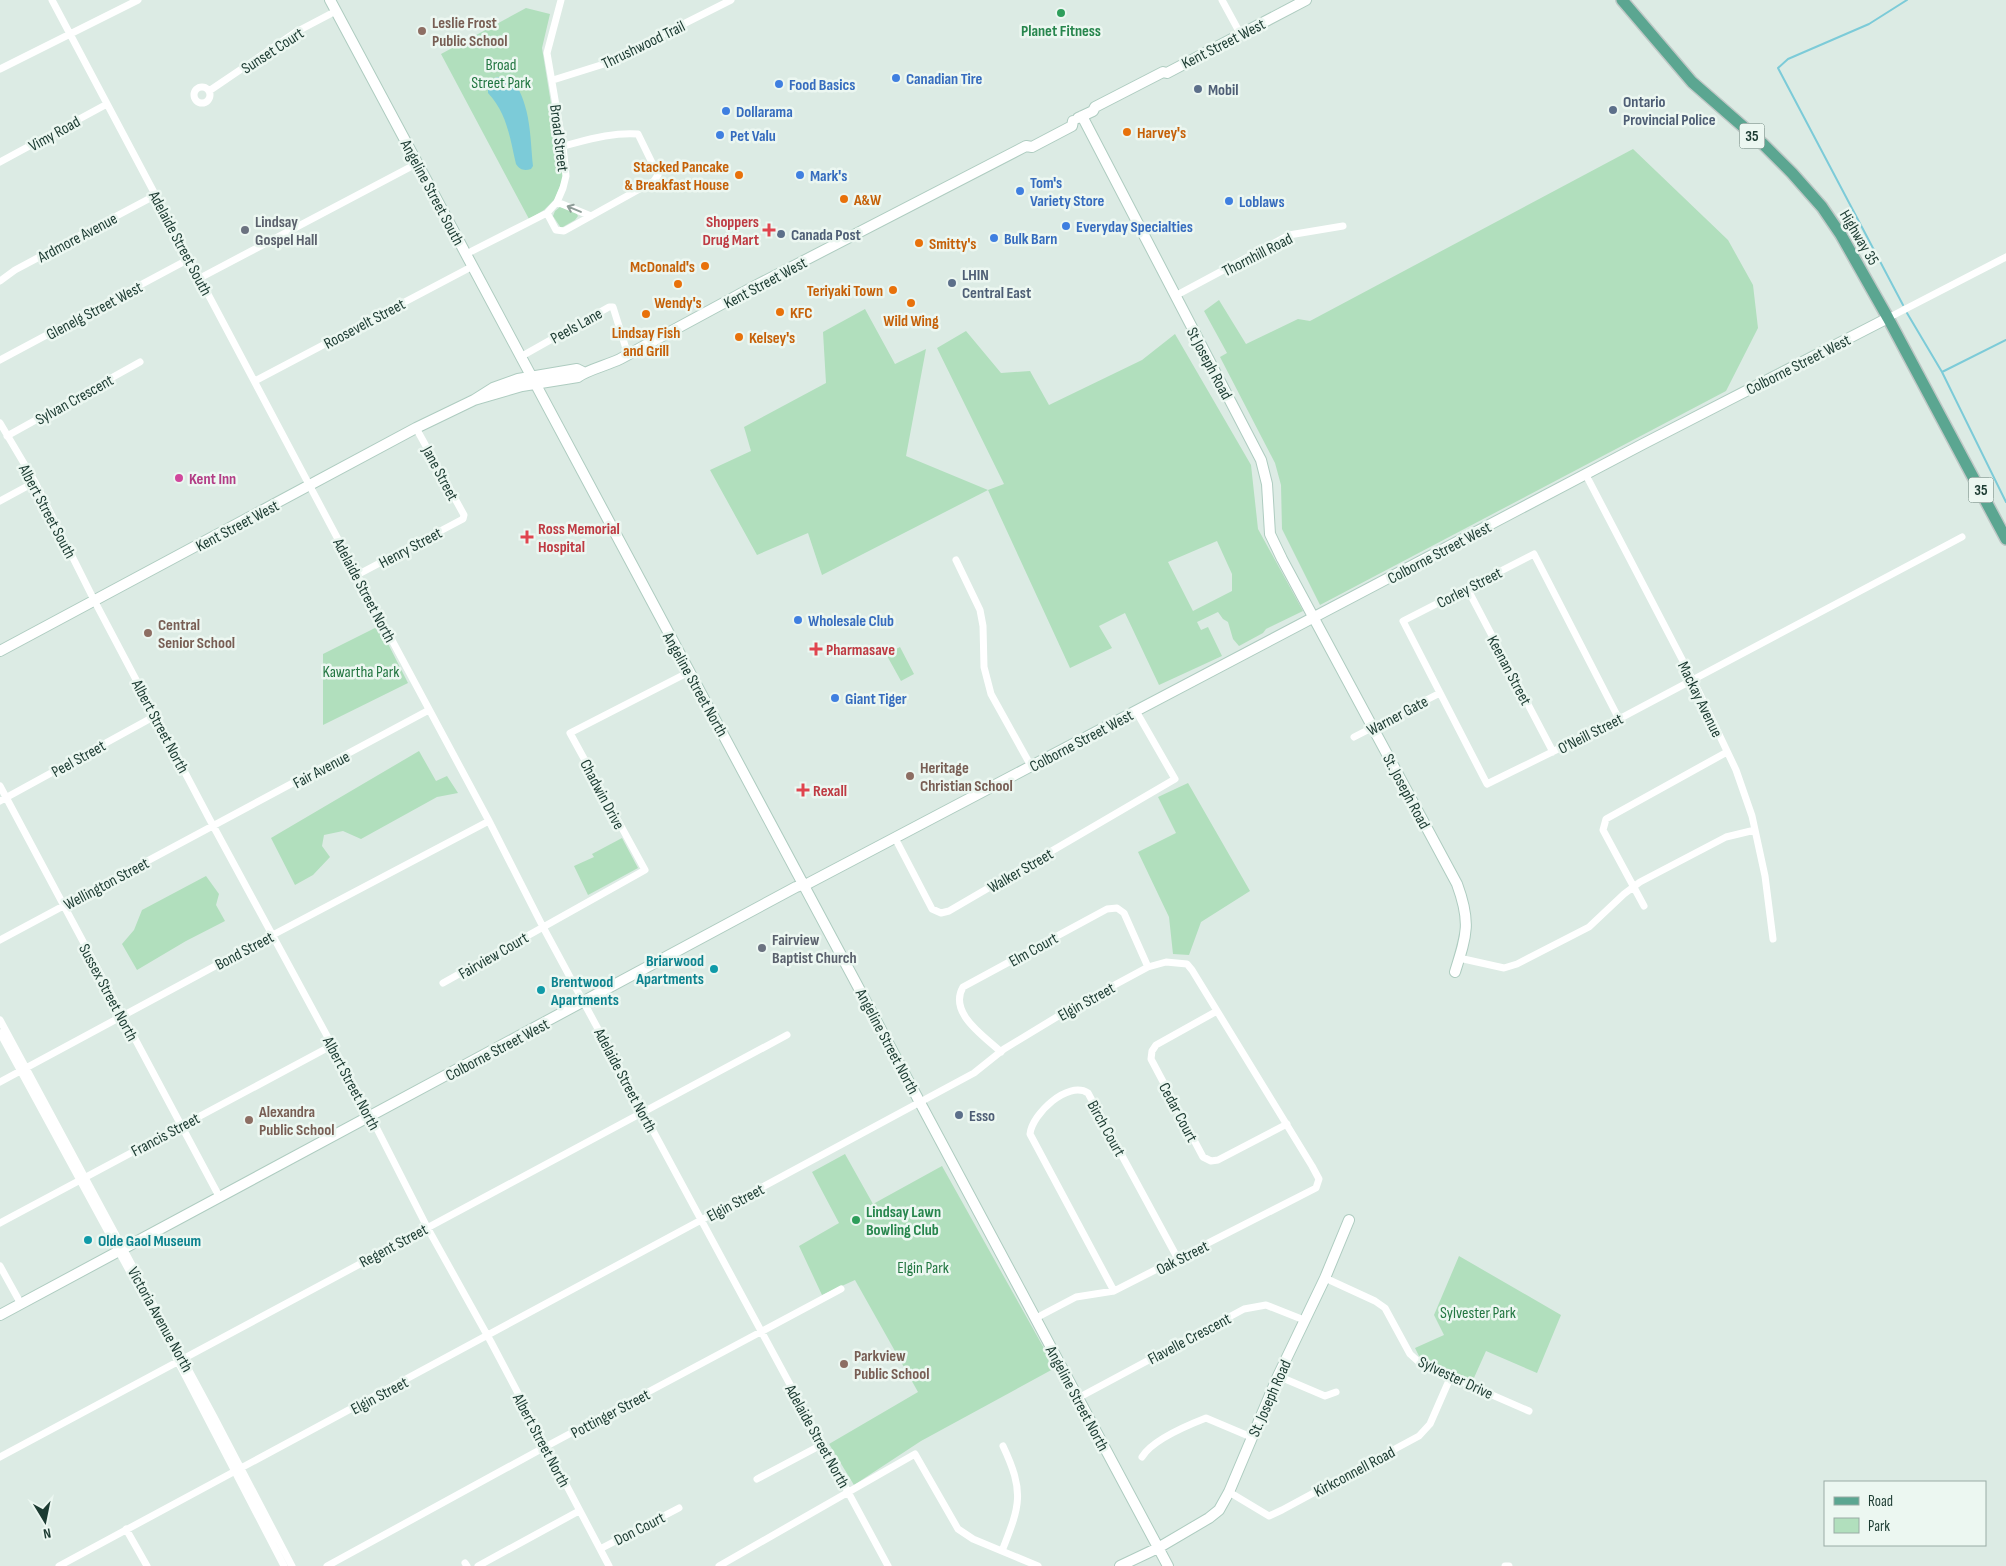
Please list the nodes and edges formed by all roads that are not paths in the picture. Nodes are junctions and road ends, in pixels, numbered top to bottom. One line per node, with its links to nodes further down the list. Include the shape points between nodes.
1 (52, 0): 10 (street, Adelaide Street South)
2 (138, 0): 10 (street)
3 (330, 0): 9 (main road, Angeline Street South)
4 (561, 0): 13 (street, Broad Street, via 547,54)
5 (731, 0): 13 (street, Thrushwood Trail, via 604,64)
6 (1222, 0): 11 (street)
7 (1306, 0): 11 (main road, Kent Street West)
8 (1622, 0): 32 (main road, Highway 35 / 35, via 1692,82 1763,144 1810,192 1841,235)
9 (336, 11): 14 (street, Sunset Court, via 296,32); 19 (main road, Angeline Street South)
10 (70, 33): 12 (street); 15 (street, Adelaide Street South)
11 (1241, 35): 16 (main road, Kent Street West, via 1167,73 1166,78 1098,112)
12 (0, 69)
13 (552, 80): 17 (street, Broad Street)
14 (209, 91)
15 (107, 104): 18 (street, Vimy Road); 20 (street, Adelaide Street South)
16 (1078, 118): 31 (main road, St Joseph Road); 34 (main road, Kent Street West, via 1072,126 1032,147 1026,146 755,286)
17 (564, 146): 21 (street, Broad Street, via 566,176); 23 (street, via 599,137 638,134 658,175 654,182)
18 (0, 162)
19 (418, 163): 25 (main road, Angeline Street South); 29 (street)
20 (156, 195): 27 (street, Adelaide Street South); 30 (street, Ardmore Avenue)
21 (557, 202): 22 (street, Broad Street); 23 (street, one-way to 21)
22 (547, 213): 23 (street, via 559,232); 25 (street, Broad Street)
23 (591, 216)
24 (1343, 226): 31 (street, Thornhill Road, via 1289,235)
25 (466, 254): 28 (main road, Angeline Street South)
26 (2006, 257): 32 (street, Colborne Street West)
27 (189, 259): 29 (street, Adelaide Street South); 35 (street, Glenelg Street West)
28 (473, 266): 33 (main road, Angeline Street South); 38 (street, Roosevelt Street)
29 (200, 278): 38 (street, Adelaide Street South)
30 (0, 281)
31 (1175, 296): 53 (main road, St Joseph Road, via 1261,460 1267,484 1270,534)
32 (1888, 318): 42 (main road, Colborne Street West); 48 (main road, Highway 35 / 35)
33 (522, 356): 34 (street, Peels Lane, via 613,307); 37 (main road, Angeline Street South)
34 (628, 356): 37 (main road, Kent Street West, via 594,370 583,372 576,369)
35 (0, 360)
36 (140, 362): 41 (street, Sylvan Crescent)
37 (534, 380): 40 (main road, Kent Street West, via 493,388); 55 (main road, Angeline Street North)
38 (255, 381): 44 (street, Adelaide Street South)
39 (0, 423): 41 (street, Albert Street South)
40 (416, 428): 44 (main road, Kent Street West); 46 (street, Jane Street)
41 (7, 436): 43 (street, Albert Street South)
42 (1586, 475): 53 (main road, Colborne Street West); 56 (street, Mackay Avenue)
43 (35, 482): 45 (street); 52 (street, Albert Street South)
44 (311, 486): 50 (street, Adelaide Street North); 52 (main road, Kent Street West)
45 (0, 501)
46 (463, 519): 50 (street, Henry Street)
47 (1962, 537): 56 (street, O'Neill Street)
48 (2006, 539)
49 (956, 560): 66 (street, via 980,610 984,667 991,694)
50 (357, 575): 58 (street, Adelaide Street North)
51 (1467, 588): 57 (street, Corley Street, via 1403,621); 61 (street, Corley Street, via 1534,554); 64 (street, Keenan Street)
52 (94, 600): 54 (main road, Kent Street West); 60 (street, Albert Street North)
53 (1314, 618): 59 (main road, Colborne Street West); 62 (main road, St. Joseph Road)
54 (0, 651)
55 (688, 672): 74 (main road, Angeline Street North); 78 (street, Chadwin Drive, via 570,733 645,870)
56 (1693, 680): 61 (street, O'Neill Street); 65 (street, Mackay Avenue)
57 (1440, 693): 62 (street, Warner Gate); 67 (street, Corley Street)
58 (429, 710): 70 (street, Adelaide Street North); 71 (street, Fair Avenue)
59 (1136, 711): 66 (main road, Colborne Street West); 73 (street, Walker Street, via 1175,779 950,912 932,909)
60 (155, 716): 69 (street, Peel Street); 71 (street, Albert Street North)
61 (1619, 719): 64 (street, O'Neill Street)
62 (1374, 728): 63 (street, Warner Gate); 82 (main road, St. Joseph Road, via 1457,884 1467,918)
63 (1354, 738)
64 (1553, 752): 67 (street, O'Neill Street)
65 (1727, 752): 72 (street, Mackay Avenue); 75 (street, via 1606,819 1603,830)
66 (1031, 766): 73 (main road, Colborne Street West)
67 (1487, 784)
68 (0, 786): 69 (street, Sussex Street North)
69 (3, 799): 76 (street, Sussex Street North)
70 (489, 821): 78 (street, Adelaide Street North); 79 (street, Bond Street)
71 (214, 827): 76 (street, Wellington Street); 79 (street, Albert Street North)
72 (1755, 830): 75 (street, via 1726,837); 80 (street, Mackay Avenue)
73 (895, 838): 74 (main road, Colborne Street West)
74 (805, 884): 86 (main road, Colborne Street West); 96 (main road, Angeline Street North)
75 (1634, 886): 77 (street); 82 (street, via 1589,927 1517,964 1504,968)
76 (63, 905): 81 (street, Wellington Street); 88 (street, Sussex Street North)
77 (1644, 906)
78 (543, 927): 85 (street, Fairview Court); 86 (street, Adelaide Street North)
79 (272, 935): 88 (street, Bond Street); 92 (street, Albert Street North)
80 (1773, 939)
81 (0, 940)
82 (1460, 958): 84 (main road, St. Joseph Road)
83 (1148, 967): 87 (street, Elgin Street, via 1166,962 1187,964); 93 (street, Elgin Street, via 1070,1009); 93 (street, Elm Court, via 1124,913 1117,908 1107,909 963,987 960,993 962,1011 967,1020)
84 (1455, 972)
85 (444, 984)
86 (584, 1002): 97 (street, Adelaide Street North); 98 (main road, Colborne Street West)
87 (1217, 1011): 99 (street, Elgin Street); 99 (street, Cedar Court, via 1156,1045 1151,1059 1203,1157 1211,1162 1218,1160)
88 (122, 1016): 94 (street, Bond Street); 100 (street, Sussex Street North)
89 (0, 1020): 94 (street, Victoria Avenue North)
90 (0, 1033): 94 (street, Victoria Avenue North)
91 (787, 1035): 97 (street, Regent Street)
92 (331, 1046): 98 (street, Albert Street North); 100 (street, Francis Street)
93 (1001, 1052): 96 (street, Elgin Street, via 984,1067)
94 (23, 1069): 95 (street, Bond Street); 101 (street, Victoria Avenue North)
95 (0, 1082)
96 (920, 1102): 104 (street, Elgin Street); 116 (main road, Angeline Street North)
97 (644, 1112): 104 (street, Adelaide Street North); 107 (street, Regent Street)
98 (370, 1117): 103 (main road, Colborne Street West); 107 (street, Albert Street North)
99 (1287, 1124): 102 (street, Elgin Street)
100 (181, 1126): 101 (street, Francis Street); 103 (street, Sussex Street North)
101 (81, 1179): 106 (street, Francis Street); 108 (street, Victoria Avenue North)
102 (1319, 1179): 109 (street, Oak Street, via 1316,1188)
103 (220, 1198): 108 (main road, Colborne Street West)
104 (702, 1220): 118 (street, Adelaide Street North); 119 (street, Elgin Street)
105 (1349, 1220): 111 (main road, St. Joseph Road)
106 (0, 1223)
107 (427, 1227): 119 (street, Albert Street North); 120 (street, Regent Street)
108 (120, 1251): 114 (main road, Colborne Street West); 120 (street, Victoria Avenue North)
109 (1178, 1259): 113 (street, Oak Street); 113 (street, Birch Court, via 1088,1093 1079,1089 1065,1092 1041,1112 1030,1134)
110 (0, 1266): 114 (street)
111 (1326, 1278): 117 (main road, St. Joseph Road); 122 (street, Sylvester Drive, via 1385,1308 1410,1354 1421,1364)
112 (841, 1289): 118 (street, Pottinger Street)
113 (1114, 1291): 116 (street, Oak Street, via 1076,1297)
114 (21, 1304): 115 (main road, Colborne Street West)
115 (0, 1315)
116 (1036, 1318): 124 (main road, Angeline Street North)
117 (1304, 1320): 121 (main road, St. Joseph Road); 124 (street, Flavelle Crescent, via 1266,1305 1244,1309)
118 (761, 1332): 127 (street, Adelaide Street North); 129 (street, Pottinger Street)
119 (486, 1336): 129 (street, Albert Street North); 132 (street, Elgin Street)
120 (179, 1360): 130 (street, Regent Street); 132 (street, Victoria Avenue North)
121 (1278, 1376): 123 (street, via 1325,1396); 126 (main road, St. Joseph Road)
122 (1451, 1376): 125 (street, Sylvester Drive); 134 (street, Kirkconnell Road, via 1430,1424 1419,1436 1282,1510 1269,1516)
123 (1336, 1392)
124 (1078, 1398): 139 (main road, Angeline Street North)
125 (1530, 1411)
126 (1251, 1437): 131 (street, via 1206,1418 1146,1449); 134 (main road, St. Joseph Road)
127 (823, 1444): 133 (street); 135 (street, Adelaide Street North)
128 (1003, 1446): 141 (street, via 1013,1468 1018,1492 1017,1513)
129 (545, 1447): 137 (street, Albert Street North); 146 (street, Pottinger Street)
130 (0, 1457)
131 (1142, 1457)
132 (238, 1470): 138 (street, Elgin Street); 144 (street, Victoria Avenue North); 145 (street, Victoria Avenue North)
133 (757, 1479)
134 (1229, 1492): 139 (main road, St. Joseph Road, via 1219,1510 1209,1518)
135 (849, 1493): 141 (street, via 915,1454 958,1529); 149 (street); 150 (street, Adelaide Street North)
136 (679, 1508): 140 (street, Don Court)
137 (579, 1511): 140 (street, Albert Street North); 147 (street)
138 (126, 1529): 142 (street, Elgin Street); 143 (street)
139 (1158, 1548): 152 (main road, St. Joseph Road); 153 (main road, Angeline Street North)
140 (600, 1549): 148 (street, Albert Street North)
141 (1002, 1552): 151 (street)
142 (59, 1566)
143 (147, 1566)
144 (284, 1566)
145 (292, 1566)
146 (327, 1566)
147 (478, 1566)
148 (609, 1566)
149 (719, 1566)
150 (888, 1566)
151 (1038, 1566)
152 (1120, 1566)
153 (1168, 1566)

